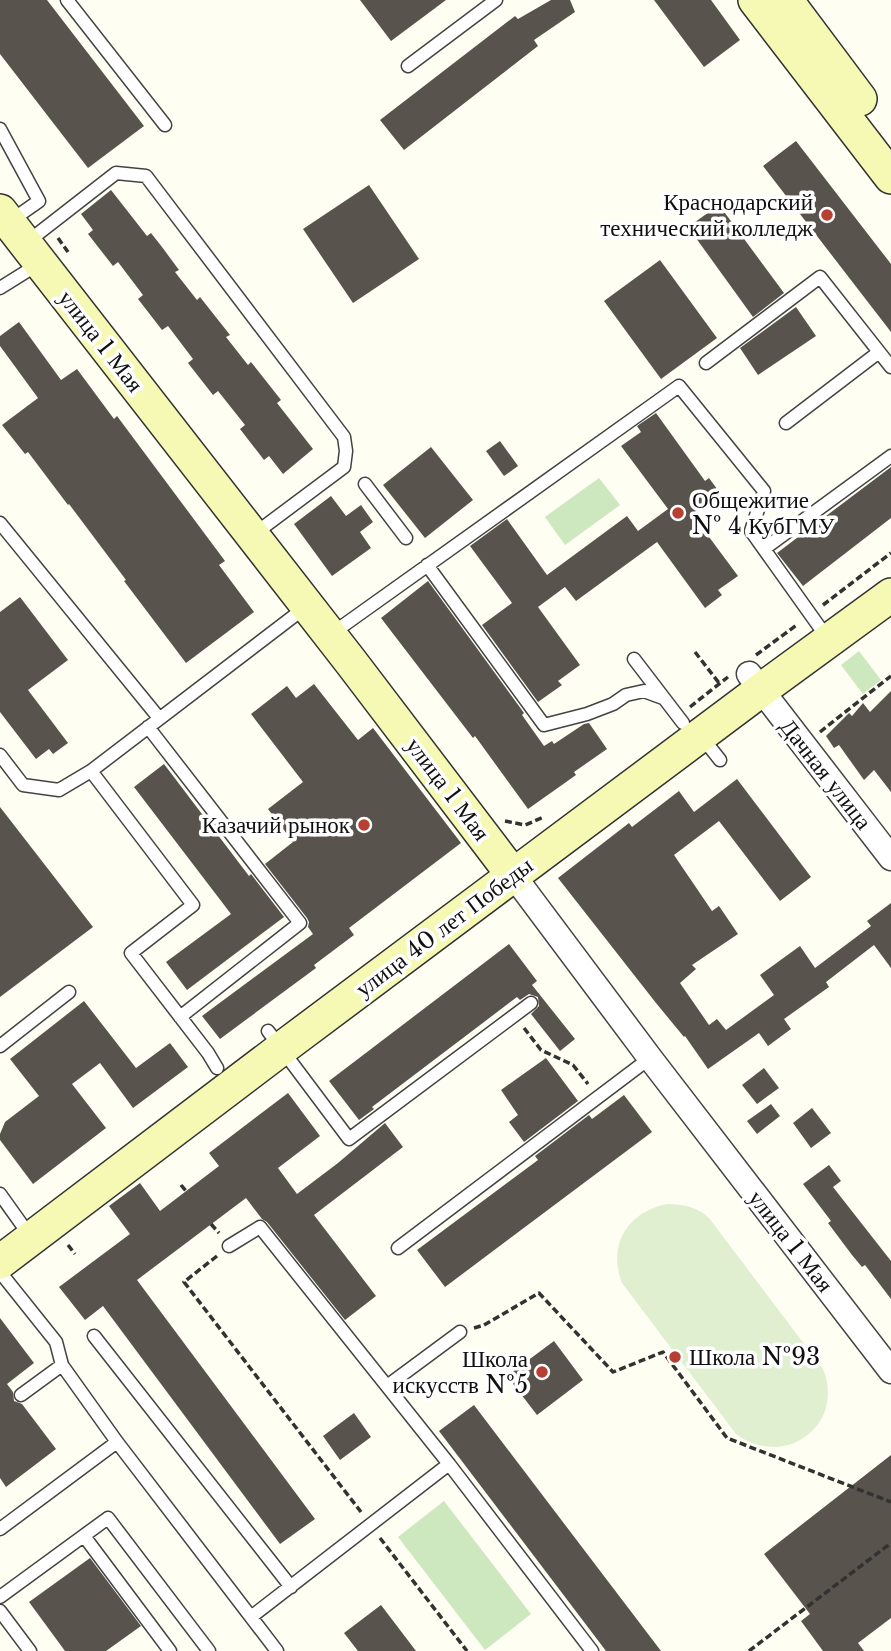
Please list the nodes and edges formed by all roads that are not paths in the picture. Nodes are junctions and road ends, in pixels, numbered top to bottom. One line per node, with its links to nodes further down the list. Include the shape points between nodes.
1 (67, 0): 6 (lane)
2 (495, 0): 5 (lane)
3 (755, 0): 9 (main road)
4 (786, 0): 8 (main road)
5 (408, 66)
6 (165, 125)
7 (0, 129): 10 (lane, via 39,201)
8 (891, 141)
9 (891, 177)
10 (18, 235): 11 (lane); 19 (main road, улица 1 Мая); 19 (lane, via 50,226 116,173 146,176 344,437 344,467)
11 (0, 288)
12 (879, 352): 13 (lane, via 820,277); 14 (lane); 15 (lane)
13 (706, 363)
14 (891, 367)
15 (786, 423)
16 (891, 456): 21 (lane)
17 (365, 484): 20 (lane)
18 (0, 523): 31 (lane)
19 (253, 536): 25 (main road, улица 1 Мая)
20 (406, 538)
21 (764, 550): 22 (lane, via 751,531 764,491 679,386); 26 (lane)
22 (427, 565): 27 (lane); 30 (lane, via 544,724 587,714 644,691)
23 (891, 571): 26 (main road)
24 (891, 595): 26 (main road)
25 (307, 606): 27 (main road, улица 1 Мая); 31 (lane)
26 (819, 627): 29 (main road, улица 40 лет Победы)
27 (330, 635): 37 (main road, улица 1 Мая)
28 (634, 659): 30 (lane)
29 (742, 677): 33 (main road, улица 40 лет Победы); 36 (street, Дачная улица)
30 (663, 698): 33 (lane)
31 (159, 718): 32 (lane)
32 (148, 727): 35 (lane); 40 (lane, via 300,923)
33 (695, 734): 37 (main road, улица 40 лет Победы)
34 (0, 755): 35 (lane, via 23,785 59,790)
35 (90, 771): 40 (lane, via 193,905 131,953)
36 (891, 858)
37 (507, 867): 41 (main road, улица 40 лет Победы); 43 (street, улица 1 Мая)
38 (69, 992): 42 (lane)
39 (531, 1003): 41 (lane, via 349,1139)
40 (180, 1017): 44 (lane)
41 (274, 1040): 44 (main road, улица 40 лет Победы); 46 (main road, улица 40 лет Победы)
42 (0, 1046)
43 (650, 1058): 48 (lane); 54 (street, улица 1 Мая)
44 (218, 1068): 46 (main road, улица 40 лет Победы)
45 (0, 1194): 46 (lane)
46 (17, 1232): 49 (main road, улица 40 лет Победы)
47 (229, 1247): 55 (lane, via 260,1227)
48 (398, 1248)
49 (0, 1262)
50 (0, 1272): 53 (lane, via 56,1342)
51 (460, 1332): 55 (lane)
52 (94, 1336): 61 (lane)
53 (62, 1365): 56 (lane); 57 (lane)
54 (891, 1371)
55 (387, 1386): 58 (lane)
56 (21, 1395)
57 (117, 1441): 59 (lane); 64 (lane)
58 (449, 1464): 61 (lane); 69 (lane)
59 (0, 1529)
60 (84, 1536): 62 (lane); 66 (lane); 67 (lane, via 108,1518)
61 (290, 1587): 64 (lane)
62 (0, 1597)
63 (0, 1611): 65 (lane)
64 (251, 1617): 68 (lane)
65 (30, 1651)
66 (170, 1651)
67 (209, 1651)
68 (277, 1651)
69 (592, 1651)

